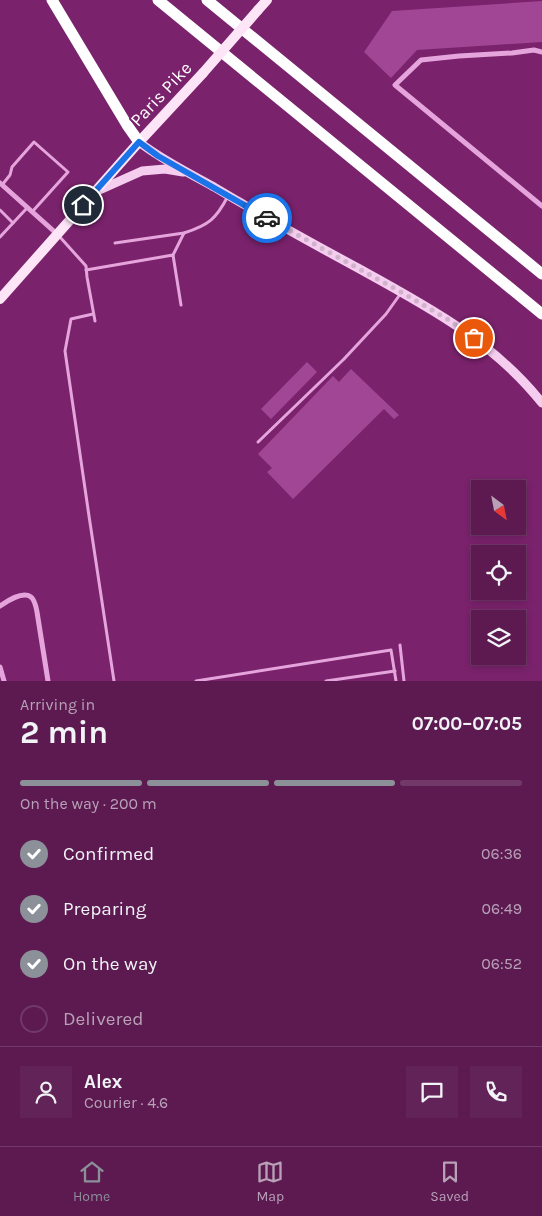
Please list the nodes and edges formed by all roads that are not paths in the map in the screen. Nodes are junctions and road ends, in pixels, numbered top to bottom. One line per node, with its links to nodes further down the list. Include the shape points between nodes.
1 (52, 0): 6 (highway)
2 (158, 0): 26 (highway)
3 (207, 0): 21 (highway)
4 (267, 0): 6 (main road, Paris Pike, bridge)
5 (542, 52): 11 (street, via 534,50 421,60 395,85)
6 (139, 142): 7 (main road); 9 (main road, Paris Pike)
7 (191, 174): 9 (main road, via 165,169 142,171); 10 (main road)
8 (1, 184): 13 (street); 13 (lane, via 34,142 68,172)
9 (95, 192): 16 (main road, Paris Pike)
10 (228, 196): 15 (lane, via 222,209 207,224); 22 (main road)
11 (542, 206)
12 (0, 210): 14 (lane)
13 (30, 210): 14 (lane); 16 (street)
14 (13, 223): 17 (lane)
15 (184, 233): 18 (lane); 19 (lane)
16 (57, 234): 20 (lane, via 86,266); 23 (main road, Paris Pike)
17 (0, 237)
18 (116, 243)
19 (173, 256): 20 (lane); 24 (lane)
20 (86, 270): 25 (lane)
21 (542, 274)
22 (401, 292): 28 (main road, via 485,346 519,376); 29 (lane, via 386,314 344,360)
23 (0, 298)
24 (181, 305)
25 (93, 314): 27 (lane); 36 (lane, via 71,319 65,351)
26 (542, 314)
27 (94, 321)
28 (542, 403)
29 (258, 442)
30 (0, 606): 35 (street, via 10,599 27,595 35,603)
31 (400, 644): 40 (lane)
32 (0, 668): 34 (street)
33 (394, 671): 37 (lane, via 391,650); 38 (lane); 39 (lane)
34 (4, 681)
35 (48, 681)
36 (114, 681)
37 (196, 681)
38 (326, 681)
39 (396, 681)
40 (404, 681)

